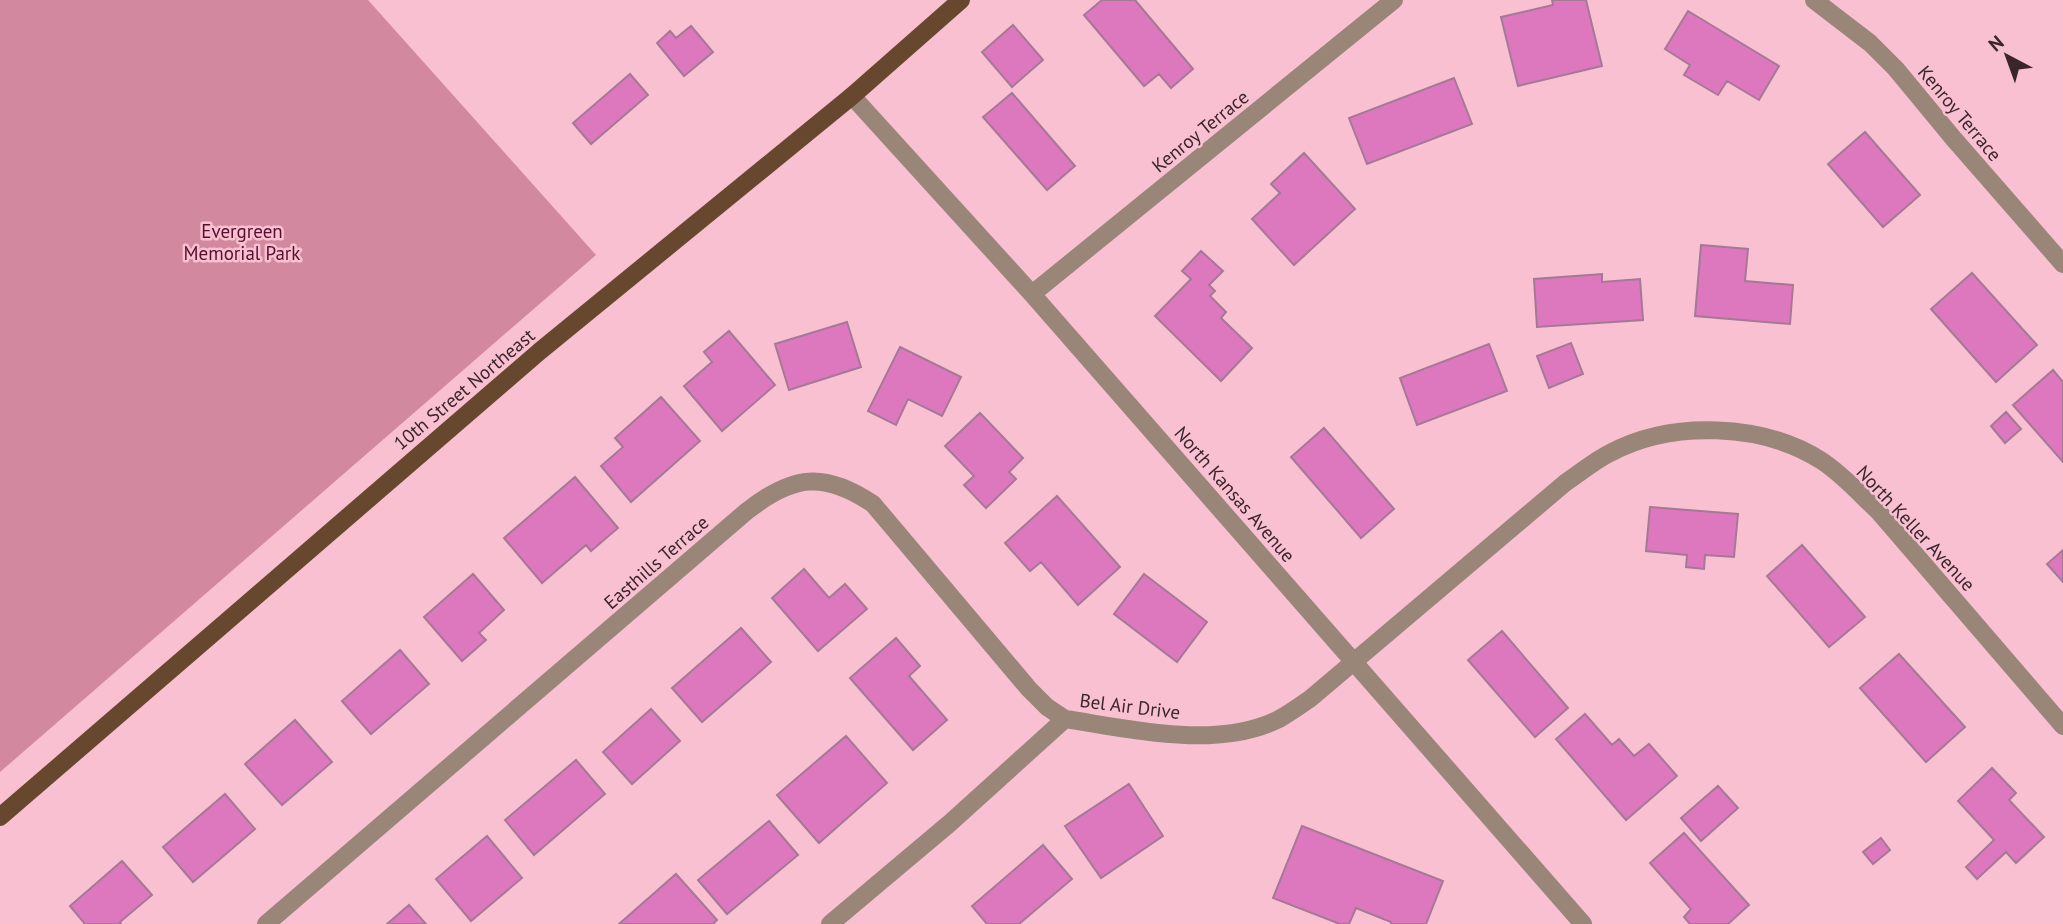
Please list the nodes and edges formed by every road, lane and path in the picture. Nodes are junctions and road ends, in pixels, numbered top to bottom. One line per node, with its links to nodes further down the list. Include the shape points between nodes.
1 (961, 0): 4 (main road, 10th Street Northeast)
2 (1394, 0): 6 (street, Kenroy Terrace)
3 (1814, 0): 5 (street, Kenroy Terrace, via 1896,69)
4 (852, 96): 6 (street, North Kansas Avenue); 10 (main road, 10th Street Northeast, via 540,351)
5 (2063, 264)
6 (1032, 294): 7 (street, North Kansas Avenue)
7 (1353, 662): 8 (street, Bel Air Drive, via 1280,718 1238,732 1152,732); 9 (street, North Keller Avenue, via 1565,483 1611,453 1648,438 1700,430 1753,433 1795,446 1849,482); 13 (street, North Kansas Avenue)
8 (1066, 719): 11 (street, Easthills Terrace, via 1029,689 873,504 835,484 800,482 767,495 747,511); 12 (street, Bel Air Drive)
9 (2063, 726)
10 (0, 817)
11 (266, 924)
12 (830, 924)
13 (1583, 924)

